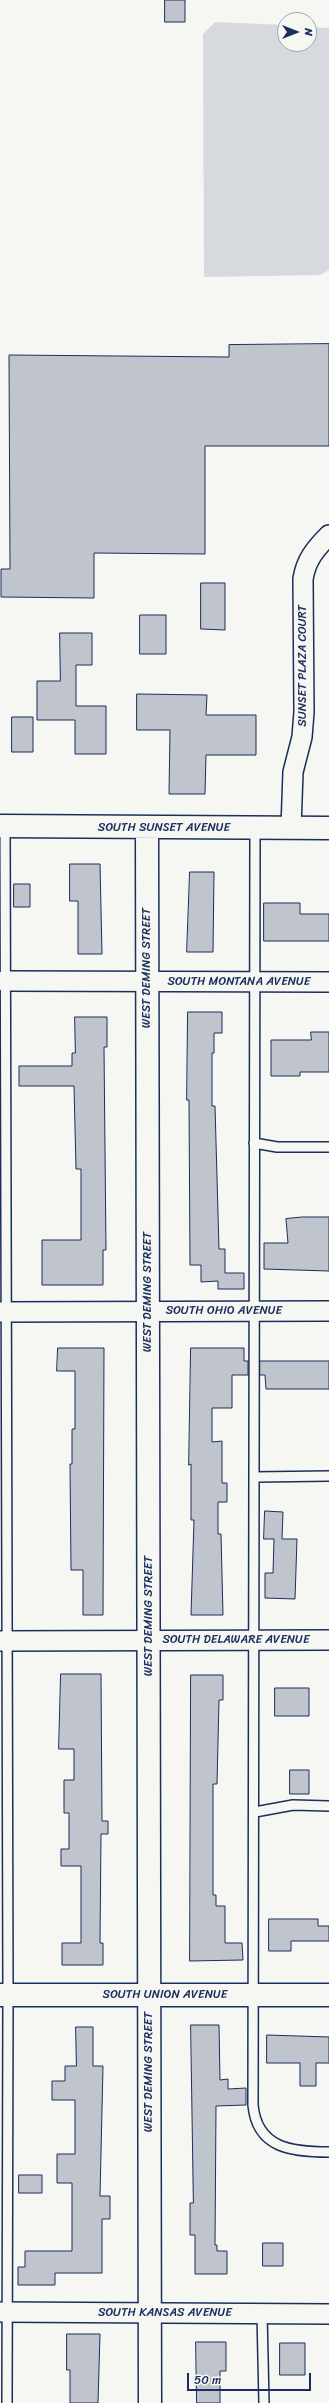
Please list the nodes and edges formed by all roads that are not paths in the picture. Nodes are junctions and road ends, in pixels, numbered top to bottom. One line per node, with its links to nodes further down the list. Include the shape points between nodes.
1 (329, 535): 5 (street, SUNSET PLAZA COURT, via 312,554 303,579 304,712 302,737 293,772)
2 (2, 826): 3 (street, SOUTH SUNSET AVENUE); 7 (lane)
3 (147, 828): 4 (street, SOUTH SUNSET AVENUE); 8 (street, WEST DEMING STREET)
4 (255, 828): 5 (street, SOUTH SUNSET AVENUE); 9 (lane)
5 (291, 828): 6 (street, SOUTH SUNSET AVENUE)
6 (329, 828)
7 (4, 981): 8 (street, SOUTH MONTANA AVENUE); 16 (lane)
8 (147, 982): 9 (street, SOUTH MONTANA AVENUE); 13 (street, WEST DEMING STREET)
9 (254, 982): 10 (street, SOUTH MONTANA AVENUE); 11 (lane)
10 (329, 982)
11 (254, 1143): 12 (lane, via 277,1147); 14 (lane)
12 (329, 1147)
13 (148, 1311): 14 (street, SOUTH OHIO AVENUE); 16 (street, SOUTH OHIO AVENUE); 19 (street, WEST DEMING STREET)
14 (254, 1311): 15 (street, SOUTH OHIO AVENUE); 18 (lane)
15 (329, 1311)
16 (2, 1312): 22 (lane)
17 (329, 1476): 18 (lane)
18 (255, 1477): 20 (lane)
19 (149, 1640): 20 (street, SOUTH DELAWARE AVENUE); 22 (street, SOUTH DELAWARE AVENUE); 26 (street, WEST DEMING STREET)
20 (255, 1640): 21 (street, SOUTH DELAWARE AVENUE); 24 (lane)
21 (329, 1640)
22 (3, 1641): 25 (lane)
23 (329, 1806): 24 (lane, via 293,1805)
24 (255, 1812): 27 (lane)
25 (4, 1995): 26 (street, SOUTH UNION AVENUE); 30 (lane)
26 (150, 1995): 27 (street, SOUTH UNION AVENUE); 31 (street, WEST DEMING STREET)
27 (255, 1995): 28 (street, SOUTH UNION AVENUE); 29 (lane, via 256,2125 261,2133 277,2145 303,2151)
28 (329, 1995)
29 (329, 2152)
30 (3, 2312): 31 (street, SOUTH KANSAS AVENUE); 34 (lane)
31 (149, 2312): 32 (street, SOUTH KANSAS AVENUE); 35 (street, WEST DEMING STREET)
32 (262, 2313): 33 (street, SOUTH KANSAS AVENUE); 36 (lane)
33 (329, 2314)
34 (7, 2403)
35 (150, 2403)
36 (264, 2403)

